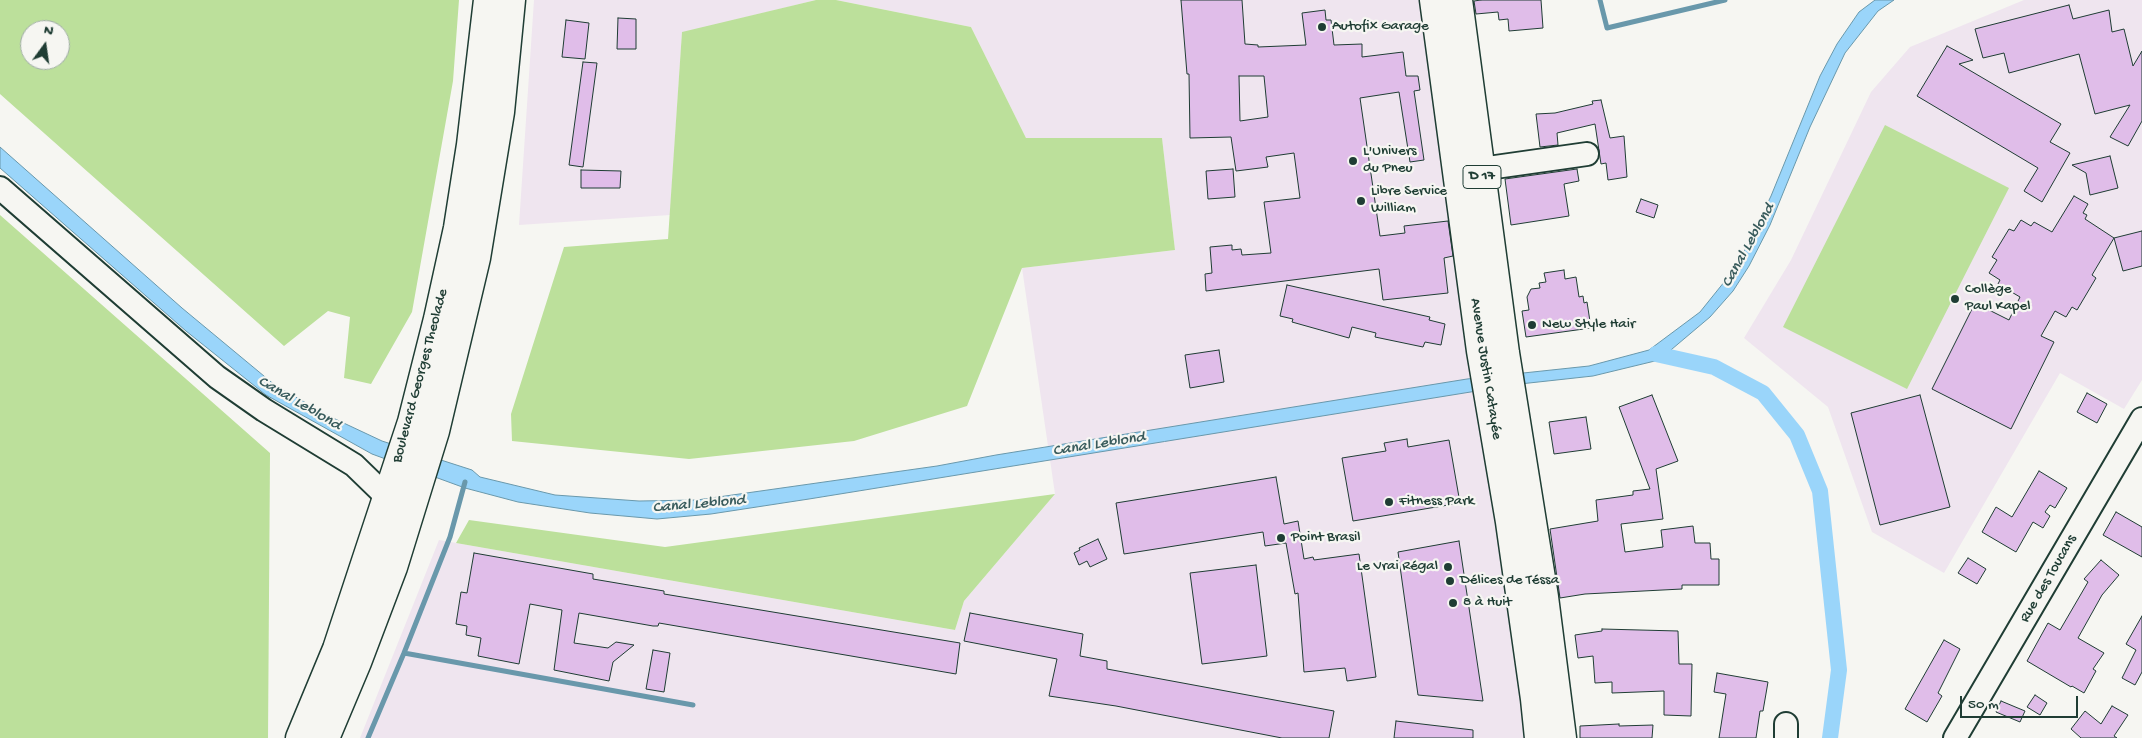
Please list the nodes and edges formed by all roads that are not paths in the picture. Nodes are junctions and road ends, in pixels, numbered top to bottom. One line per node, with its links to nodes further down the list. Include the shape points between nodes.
1 (488, 0): 11 (main road, Boulevard Georges Theolade, via 471,145 458,228 438,319)
2 (511, 0): 11 (main road, Boulevard Georges Theolade, via 500,112 476,258)
3 (1434, 0): 8 (main road, Avenue Justin Catayée / D 17)
4 (1458, 0): 6 (main road, Avenue Justin Catayée / D 17)
5 (1588, 154): 6 (street)
6 (1481, 168): 8 (main road, Avenue Justin Catayée / D 17)
7 (0, 188): 13 (street, via 217,377 354,465)
8 (1493, 355): 9 (main road, Avenue Justin Catayée / D 17)
9 (1500, 401): 16 (main road, Avenue Justin Catayée / D 17, via 1510,522); 17 (main road, Avenue Justin Catayée / D 17, via 1544,597)
10 (2142, 419): 18 (street, Rue des Toucans)
11 (423, 426): 12 (main road, Boulevard Georges Theolade)
12 (409, 473): 13 (main road, Boulevard Georges Theolade); 15 (main road, Boulevard Georges Theolade, via 393,567)
13 (388, 498): 14 (main road, Boulevard Georges Theolade, via 337,649)
14 (300, 738)
15 (325, 738)
16 (1539, 738)
17 (1562, 738)
18 (1955, 738)

